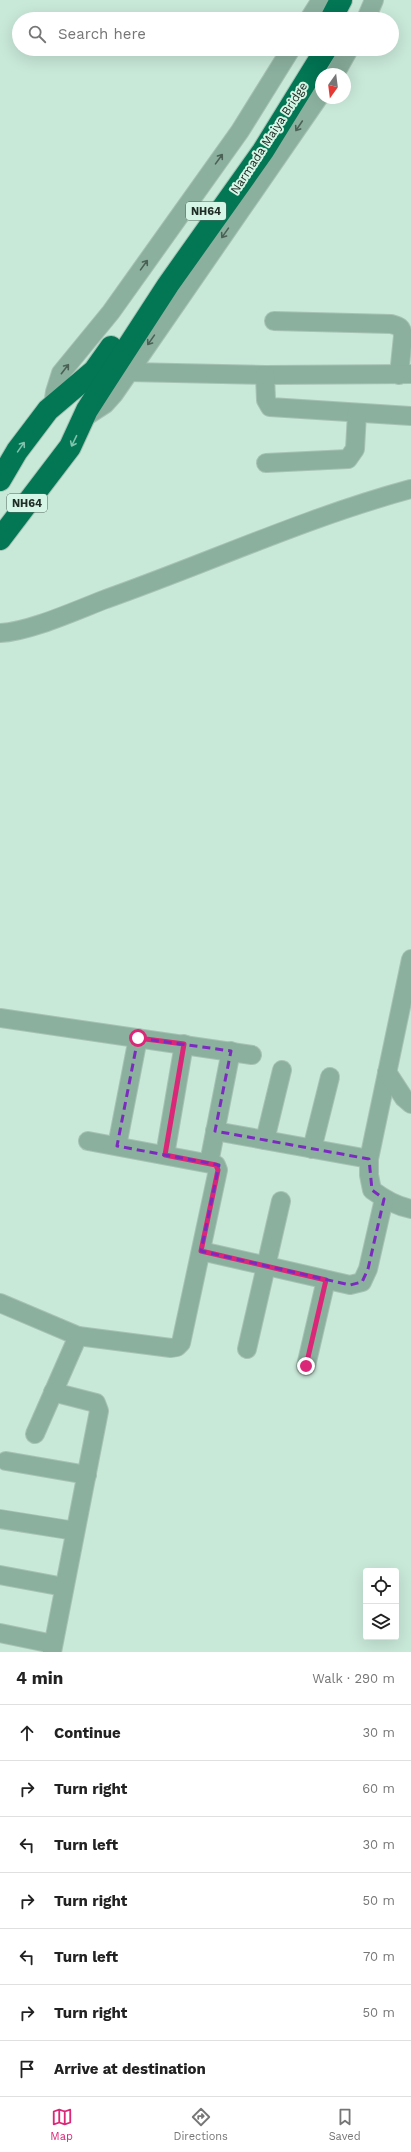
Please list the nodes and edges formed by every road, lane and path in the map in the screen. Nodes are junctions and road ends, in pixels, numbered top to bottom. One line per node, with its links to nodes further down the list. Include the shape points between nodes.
1 (321, 0): 5 (street)
2 (341, 0): 6 (highway)
3 (354, 0): 7 (highway)
4 (374, 0): 8 (street)
5 (314, 12)
6 (335, 12)
7 (348, 12)
8 (369, 12)
9 (287, 56): 20 (street, one-way to 9, via 61,373 111,312 231,144)
10 (310, 56): 19 (highway, NH64)
11 (322, 56): 19 (highway, Narmada Maiya Bridge / NH64, via 263,151 168,286)
12 (345, 56): 13 (street)
13 (338, 68)
14 (315, 103): 16 (street, NH64, one-way to 16)
15 (274, 321): 17 (street, via 398,326 403,336)
16 (129, 372): 18 (street); 23 (street, NH64, via 105,404)
17 (405, 374): 18 (street)
18 (265, 375): 21 (street, via 266,400 270,407)
19 (100, 376): 20 (highway, NH64); 23 (highway, NH64)
20 (53, 405): 25 (highway, NH64, one-way to 20, via 17,451)
21 (357, 413): 22 (street); 24 (street, via 355,449 348,459)
22 (411, 416)
23 (84, 417): 27 (highway, NH64, one-way to 27, via 70,447)
24 (266, 463)
25 (0, 480)
26 (411, 489): 28 (street, via 364,502 131,590 27,627)
27 (0, 539)
28 (0, 633)
29 (411, 959): 36 (street)
30 (0, 1018): 31 (street)
31 (138, 1038): 32 (street); 42 (street)
32 (184, 1044): 33 (street); 44 (street)
33 (231, 1051): 34 (street); 39 (street)
34 (252, 1054)
35 (282, 1070): 40 (street)
36 (387, 1072): 38 (street); 45 (street)
37 (330, 1077): 43 (street)
38 (411, 1104)
39 (215, 1131): 40 (street); 46 (street)
40 (265, 1140): 43 (street)
41 (88, 1141): 42 (street)
42 (116, 1146): 44 (street)
43 (312, 1149): 45 (street)
44 (165, 1155): 46 (street)
45 (369, 1159): 47 (street, via 368,1175 372,1190)
46 (209, 1163): 50 (street, via 216,1165 218,1170)
47 (384, 1199): 49 (street); 52 (street, via 368,1269 362,1282 350,1286)
48 (281, 1201): 51 (street)
49 (411, 1209)
50 (201, 1251): 51 (street); 54 (street, via 183,1338 177,1347)
51 (266, 1266): 52 (street); 55 (street)
52 (326, 1280): 56 (street)
53 (0, 1303): 54 (street)
54 (78, 1336): 57 (street)
55 (247, 1349)
56 (306, 1366)
57 (53, 1392): 58 (street); 60 (street, via 96,1404 99,1411)
58 (35, 1434)
59 (6, 1462): 60 (street)
60 (87, 1475): 62 (street)
61 (0, 1519): 62 (street)
62 (75, 1531): 64 (street)
63 (0, 1575): 64 (street)
64 (64, 1587): 66 (street)
65 (0, 1633): 66 (street)
66 (52, 1648)

